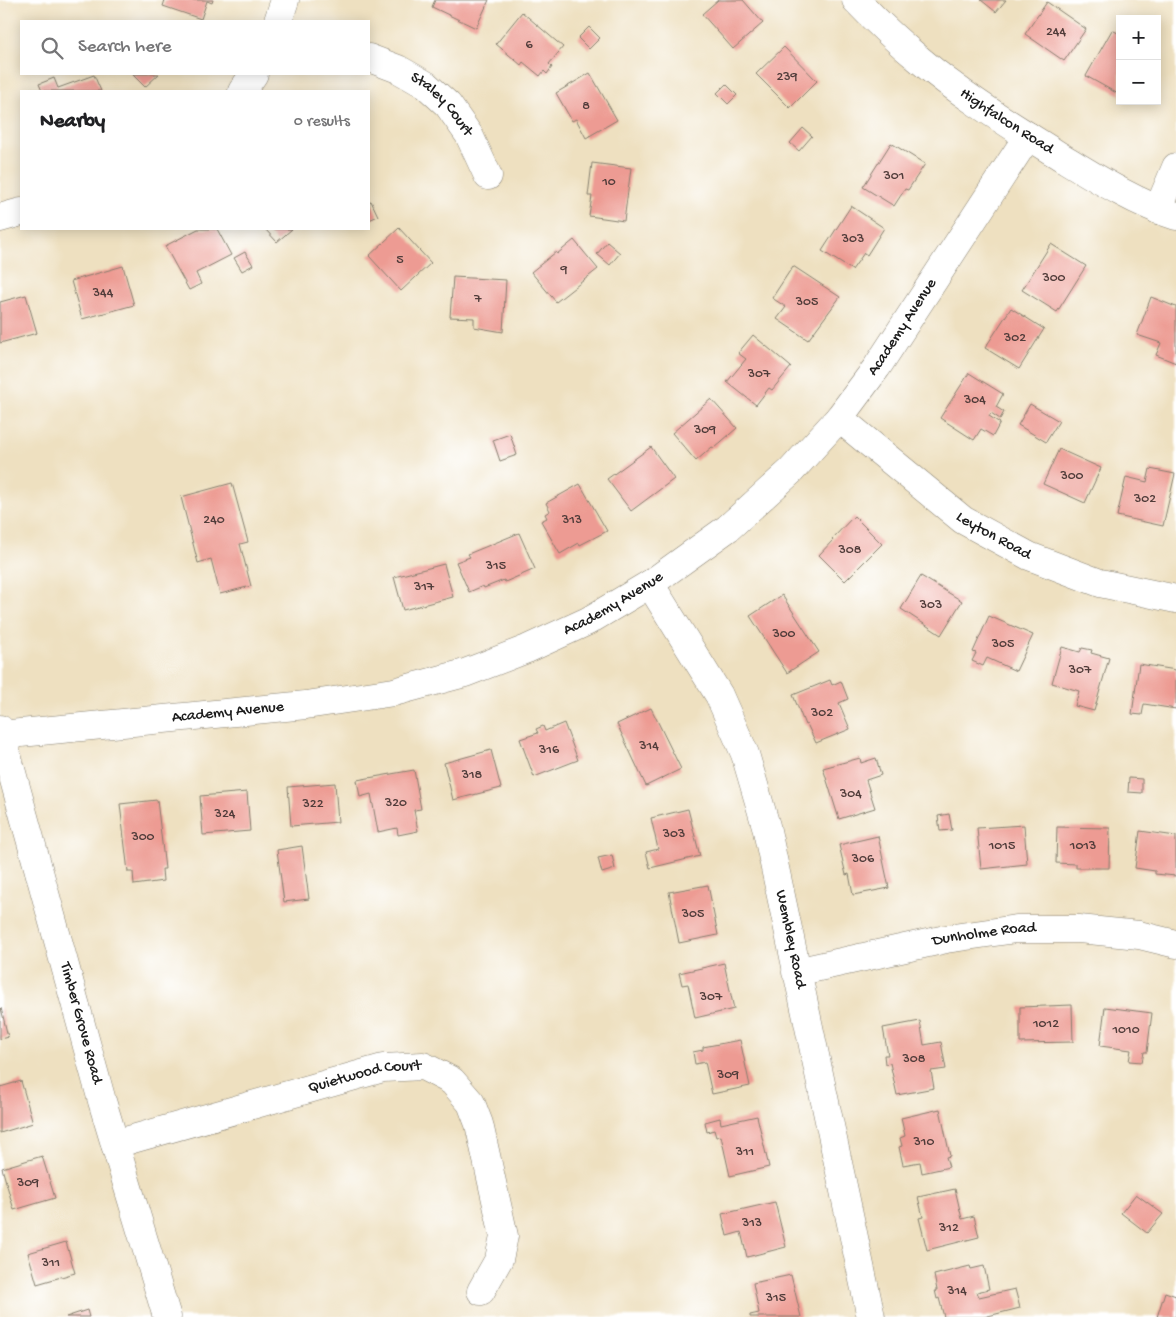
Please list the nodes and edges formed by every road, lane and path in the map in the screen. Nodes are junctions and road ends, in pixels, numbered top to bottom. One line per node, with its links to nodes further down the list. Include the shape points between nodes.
1 (285, 0): 3 (street)
2 (856, 0): 7 (street, Highfalcon Road, via 921,61)
3 (278, 20)
4 (370, 58): 9 (street, Staley Court, via 398,68 426,85 448,105 470,135)
5 (253, 75): 6 (street)
6 (243, 90)
7 (1028, 136): 11 (street, Highfalcon Road, via 1086,172); 13 (street, Academy Avenue, via 877,367)
8 (1176, 167): 11 (street)
9 (488, 176)
10 (20, 212): 12 (street)
11 (1167, 213)
12 (0, 218)
13 (839, 418): 14 (street, Academy Avenue, via 791,471 728,528); 15 (street, Leyton Road, via 963,520 1021,552 1100,583)
14 (650, 584): 16 (street, Academy Avenue, via 588,621 527,650 465,673 394,692 306,705); 18 (street, Wembley Road, via 718,695 745,754 766,826)
15 (1176, 600)
16 (1, 733): 19 (street, Timber Grove Road)
17 (1176, 944): 18 (street, Dunholme Road, via 1139,935 1079,929 1016,930 946,939)
18 (796, 972): 22 (street, Wembley Road)
19 (115, 1144): 20 (street, Quietwood Court, via 383,1068 423,1066 452,1081 471,1103 479,1124 504,1236 499,1259); 21 (street, Timber Grove Road)
20 (481, 1291)
21 (167, 1317)
22 (871, 1317)

